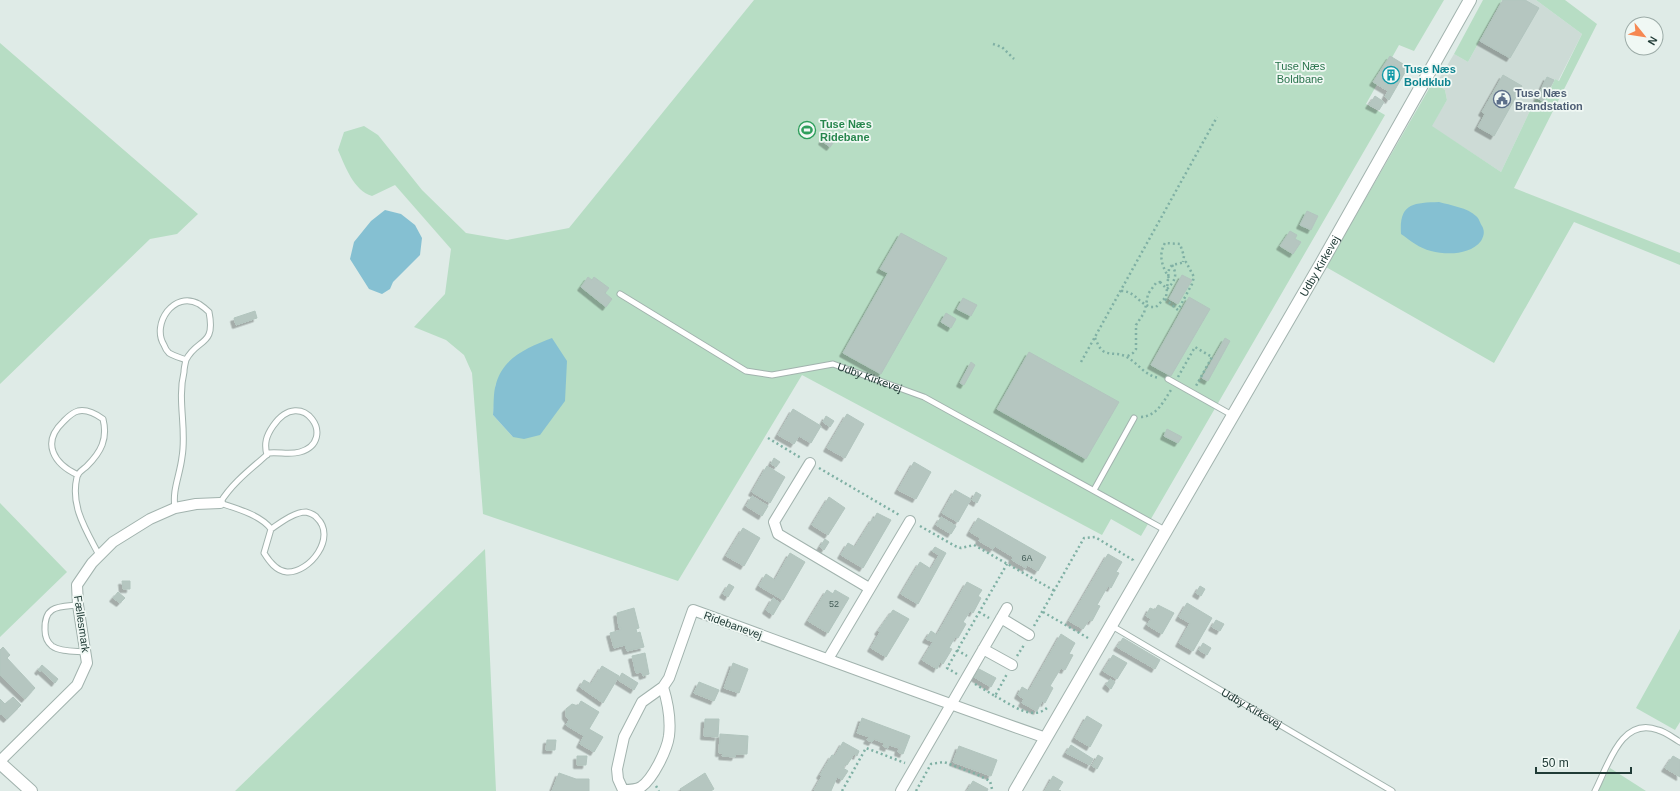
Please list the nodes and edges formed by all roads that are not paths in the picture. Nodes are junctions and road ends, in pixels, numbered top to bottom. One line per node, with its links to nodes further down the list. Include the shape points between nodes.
1 (1470, 0): 5 (street, Udby Kirkevej)
2 (620, 294): 10 (lane, Udby Kirkevej, via 746,372 772,375 833,364 924,397)
3 (186, 360): 3 (lane, via 207,339 212,325 209,312 198,304 187,301 176,304 167,311 160,323 160,339 168,352); 12 (lane, via 180,401 184,439 173,498)
4 (1168, 379): 5 (lane)
5 (1232, 415): 15 (street, Udby Kirkevej)
6 (1134, 418): 10 (lane)
7 (267, 455): 7 (lane, via 301,452 311,447 316,439 314,421 308,414 296,411 289,412 277,420 268,433 265,445); 11 (lane, via 225,494)
8 (810, 463): 17 (street, via 774,522 778,534)
9 (78, 475): 9 (lane, via 97,454 106,438 103,419 92,412 78,411 71,414 60,425 52,439 52,452 61,464); 16 (lane, via 76,495 80,518)
10 (1094, 490): 15 (lane, Udby Kirkevej)
11 (220, 503): 12 (street, Fællesmark); 14 (lane, Fællesmark, via 245,511)
12 (175, 508): 16 (street, Fællesmark, via 128,532)
13 (910, 521): 17 (street)
14 (271, 529): 14 (lane, via 307,512 322,522 325,532 320,549 310,562 287,572 269,562 264,553)
15 (1166, 530): 21 (street, Udby Kirkevej)
16 (99, 555): 18 (street, Fællesmark, via 77,585)
17 (869, 588): 25 (street)
18 (78, 605): 24 (street, Fællesmark); 24 (lane, via 54,608 48,612 44,621 45,636 52,646)
19 (1007, 608): 20 (street)
20 (1001, 618): 22 (street); 23 (street)
21 (1111, 625): 29 (street, Udby Kirkevej); 35 (lane, Udby Kirkevej)
22 (1030, 635)
23 (984, 649): 26 (street); 28 (street)
24 (86, 652): 31 (street, Fællesmark, via 87,664 77,685)
25 (828, 659): 27 (street, Ridebanevej, via 693,610 669,678); 28 (street, Ridebanevej)
26 (1012, 665)
27 (663, 687): 27 (street, Ridebanevej, via 669,707 669,736 662,757 650,778 641,787 623,790 617,769 624,737 642,702)
28 (950, 705): 29 (street, Ridebanevej); 33 (street)
29 (1046, 738): 34 (street, Udby Kirkevej)
30 (1680, 742): 36 (lane, via 1658,730 1644,727 1634,729 1621,740)
31 (0, 762): 32 (street)
32 (31, 791)
33 (901, 791)
34 (1016, 791)
35 (1392, 791)
36 (1595, 791)

